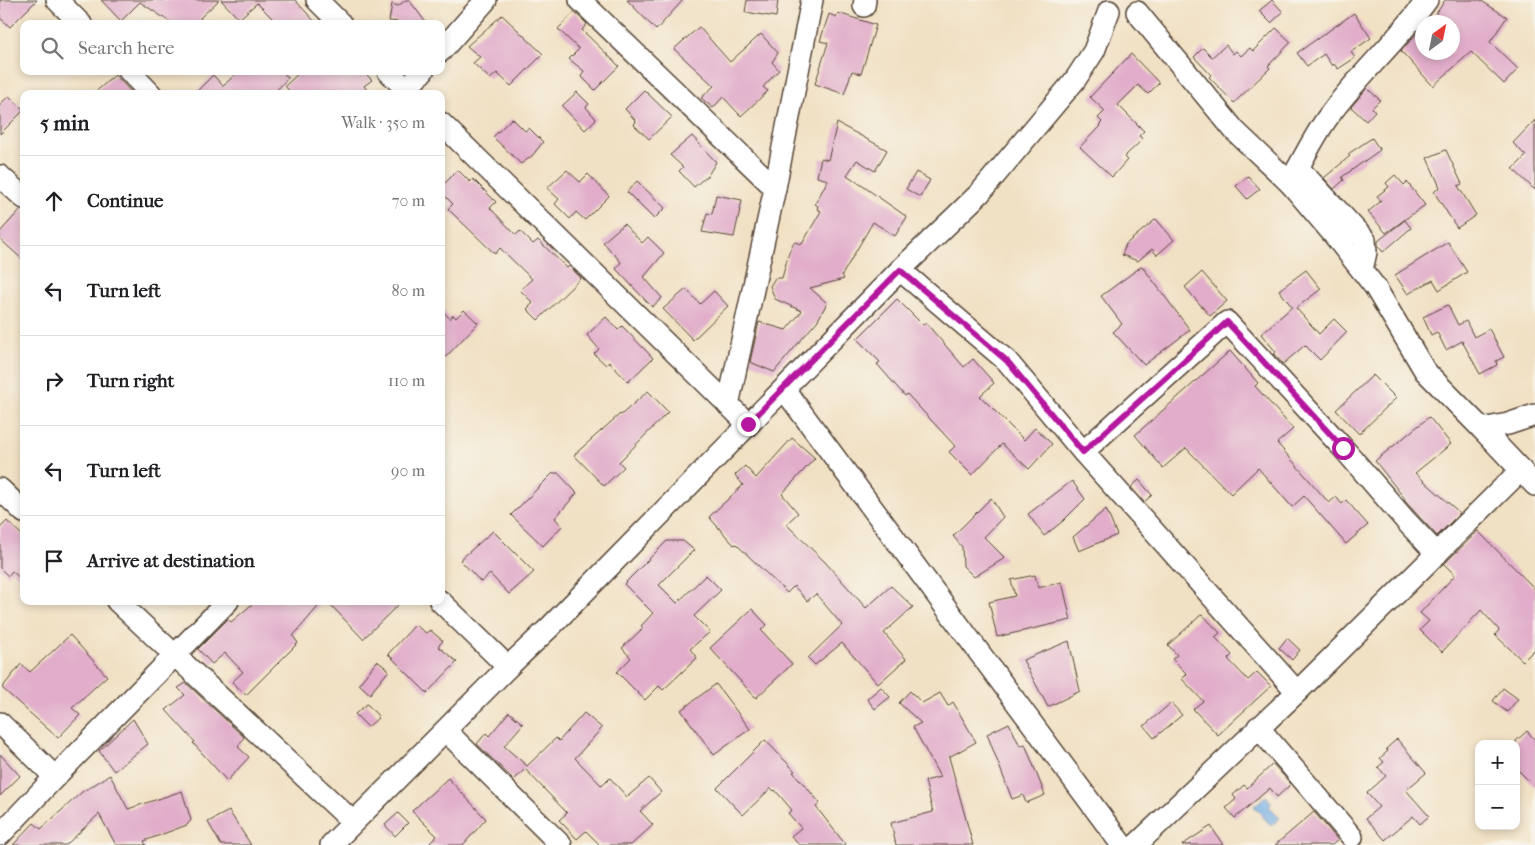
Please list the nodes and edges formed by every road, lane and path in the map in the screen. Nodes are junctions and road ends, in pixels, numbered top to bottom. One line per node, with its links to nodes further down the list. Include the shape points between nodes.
1 (57, 0): 9 (street)
2 (317, 0): 10 (street)
3 (486, 0): 11 (street)
4 (580, 0): 21 (street)
5 (812, 0): 21 (street)
6 (1427, 0): 19 (street, via 1328,117)
7 (1107, 5): 8 (street, via 1116,15 1123,17); 23 (street, via 1094,51 1075,80 980,193)
8 (1140, 6): 19 (street, via 1234,131)
9 (77, 20)
10 (337, 20)
11 (445, 46)
12 (133, 75): 15 (street)
13 (392, 75): 16 (street)
14 (420, 75): 17 (street)
15 (147, 90)
16 (405, 90)
17 (409, 90)
18 (445, 127): 25 (street)
19 (1294, 175): 28 (street, via 1342,228 1362,270 1425,371)
20 (0, 176): 22 (street)
21 (775, 188): 25 (street)
22 (20, 194)
23 (900, 270): 24 (street); 29 (street, via 1007,361)
24 (784, 389): 27 (street); 49 (street)
25 (728, 405): 27 (street)
26 (1535, 415): 28 (street)
27 (748, 424): 38 (street)
28 (1482, 429): 30 (street)
29 (1083, 452): 33 (street, via 1227,322); 39 (street)
30 (1528, 478): 33 (street)
31 (0, 489): 32 (street)
32 (20, 508)
33 (1437, 554): 39 (street)
34 (121, 605): 37 (street)
35 (224, 605): 37 (street)
36 (444, 605): 38 (street)
37 (175, 656): 43 (street); 44 (street)
38 (508, 667): 42 (street)
39 (1297, 692): 41 (street)
40 (0, 723): 43 (street)
41 (1258, 727): 46 (street); 50 (street)
42 (446, 731): 44 (street); 48 (street)
43 (55, 777): 45 (street)
44 (353, 822): 47 (street)
45 (0, 835)
46 (1352, 837)
47 (331, 845)
48 (562, 845)
49 (1122, 845)
50 (1136, 845)

